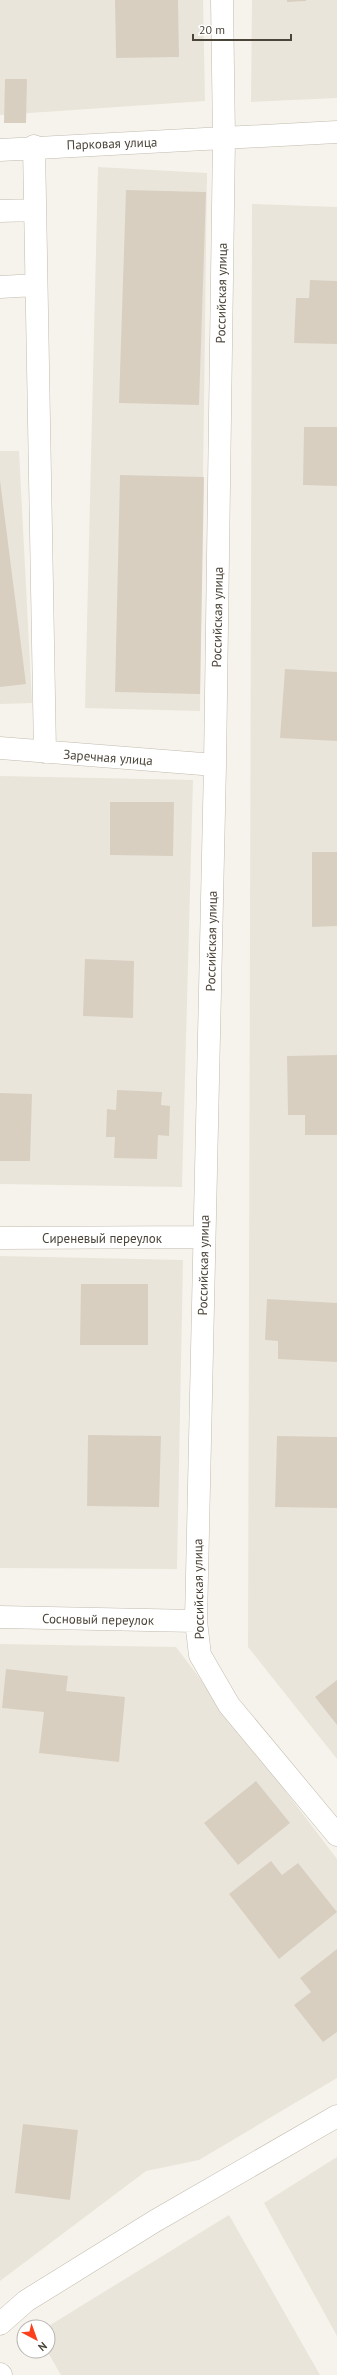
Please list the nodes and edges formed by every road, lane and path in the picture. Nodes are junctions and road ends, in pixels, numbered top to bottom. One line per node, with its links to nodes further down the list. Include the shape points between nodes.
1 (222, 0): 3 (street, Российская улица)
2 (337, 132): 3 (street, Парковая улица)
3 (224, 138): 4 (street, Парковая улица); 12 (street, Российская улица)
4 (34, 146): 5 (street, Парковая улица); 6 (street)
5 (0, 150)
6 (35, 210): 7 (street); 8 (street)
7 (0, 211)
8 (36, 285): 9 (street); 11 (street)
9 (0, 286)
10 (0, 748): 11 (street, Заречная улица)
11 (45, 752): 12 (street, Заречная улица)
12 (215, 765): 14 (street, Российская улица)
13 (0, 1238): 14 (street, Сиреневый переулок)
14 (203, 1238): 16 (street, Российская улица)
15 (0, 1617): 16 (street, Сосновый переулок)
16 (196, 1621): 17 (street, Российская улица, via 200,1655 229,1705)
17 (337, 1835)
18 (337, 2116): 19 (street, via 155,2221 26,2301)
19 (0, 2324)

